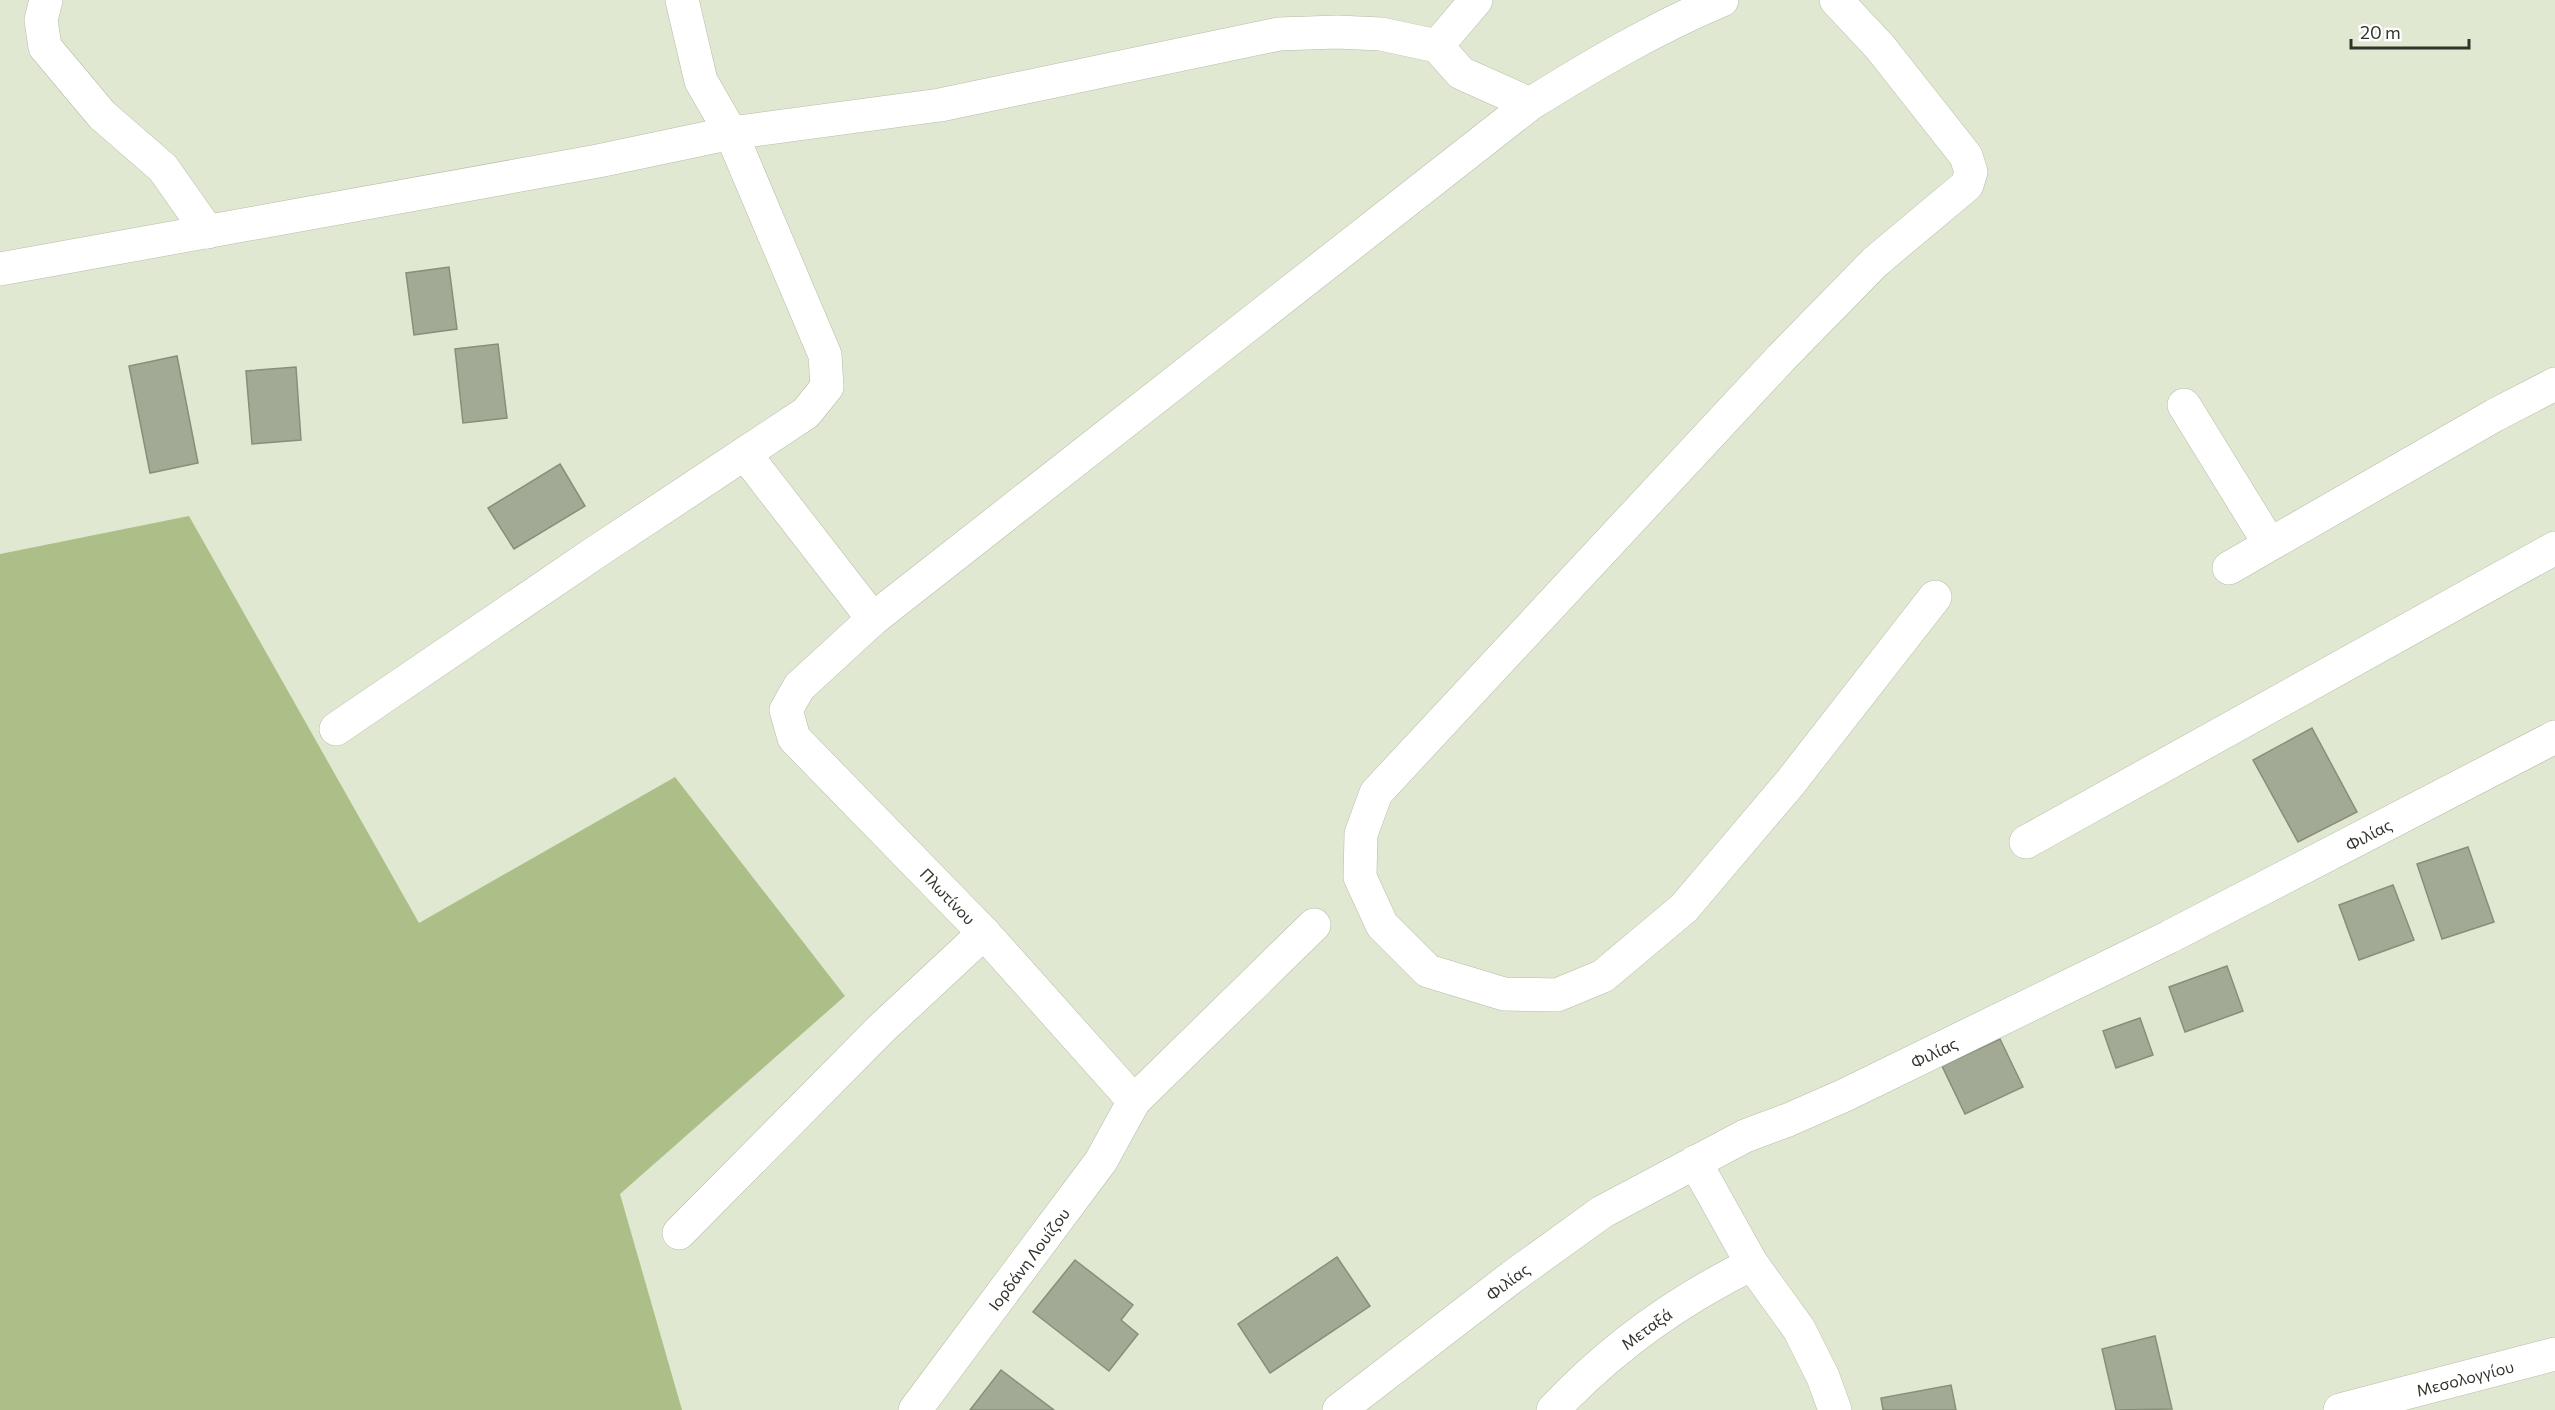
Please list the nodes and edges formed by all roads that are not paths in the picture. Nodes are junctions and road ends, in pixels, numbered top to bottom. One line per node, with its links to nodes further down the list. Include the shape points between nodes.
1 (46, 0): 9 (street, via 41,20 45,47 102,115 163,168)
2 (682, 0): 8 (street, via 701,81)
3 (1476, 0): 6 (street)
4 (1722, 0): 7 (street, via 1584,70)
5 (1836, 0): 17 (street, via 1887,55 1966,156 1971,172 1967,185 1875,262 1781,358 1376,793 1361,834 1360,877 1382,925 1428,971 1504,994 1557,995 1603,976 1684,908 1790,783)
6 (1437, 46): 7 (street, via 1461,73); 8 (street, via 1381,34 1280,34 940,105)
7 (1530, 104): 18 (street)
8 (731, 133): 9 (street); 13 (street, via 825,355 827,387 806,413)
9 (208, 232): 10 (street)
10 (0, 269)
11 (2555, 384): 14 (street)
12 (2184, 405): 14 (street)
13 (745, 454): 18 (street); 19 (street)
14 (2269, 543): 16 (street)
15 (2555, 548): 21 (street)
16 (2229, 567)
17 (1935, 597)
18 (873, 619): 23 (street, Πλωτίνου, via 799,687 786,710 794,738)
19 (336, 729)
20 (2555, 737): 25 (street, Φιλίας, via 2169,937 1845,1095 1745,1136)
21 (2026, 842)
22 (1314, 925): 24 (street, Ιορδάνη Λουίζου)
23 (984, 933): 24 (street, Πλωτίνου); 26 (street, via 883,1027)
24 (1134, 1101): 29 (street, Ιορδάνη Λουίζου, via 1101,1161)
25 (1695, 1162): 27 (street); 30 (street, Φιλίας, via 1602,1212)
26 (679, 1233)
27 (1752, 1264): 31 (street, Μεταξά, via 1704,1288 1644,1328 1580,1381); 32 (street, via 1799,1329)
28 (2555, 1354): 33 (street, Μεσολογγίου)
29 (915, 1410)
30 (1339, 1410)
31 (1552, 1410)
32 (1835, 1410)
33 (2340, 1410)

